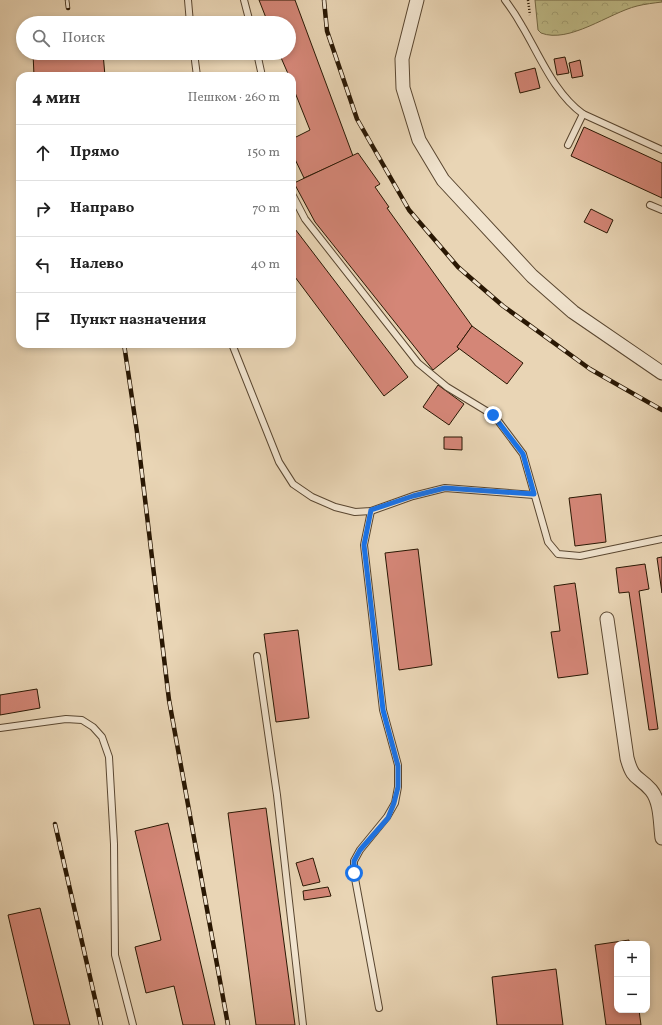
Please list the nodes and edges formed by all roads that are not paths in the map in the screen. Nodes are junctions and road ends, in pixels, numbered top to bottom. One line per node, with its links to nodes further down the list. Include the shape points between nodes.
1 (188, 0): 5 (lane)
2 (244, 0): 6 (lane)
3 (417, 0): 18 (street, via 402,59 403,88 419,140 444,180 532,276 572,312)
4 (505, 0): 11 (lane, via 561,94)
5 (189, 16)
6 (248, 16)
7 (195, 60): 9 (lane)
8 (259, 60): 10 (lane)
9 (196, 72)
10 (261, 72)
11 (583, 114): 12 (lane); 13 (lane)
12 (568, 145)
13 (662, 150)
14 (296, 202): 19 (lane, via 305,219 418,363 447,387 493,415 499,422 523,454)
15 (650, 205): 16 (lane)
16 (662, 210)
17 (234, 348): 20 (lane, via 279,462 293,484 312,497 335,507 355,512)
18 (662, 373)
19 (534, 494): 20 (lane, via 445,488); 21 (lane, via 548,542 558,554 580,556)
20 (371, 510): 26 (lane, via 364,545 383,710 398,766 398,787 388,818 360,850 354,861 354,873)
21 (662, 539)
22 (607, 619): 25 (street, via 627,758 631,772 651,790 657,801)
23 (257, 656): 28 (lane, via 277,795)
24 (0, 728): 27 (lane, via 66,719 82,720 102,737 109,757 114,844 115,955)
25 (662, 838)
26 (379, 1008)
27 (133, 1025)
28 (303, 1025)

